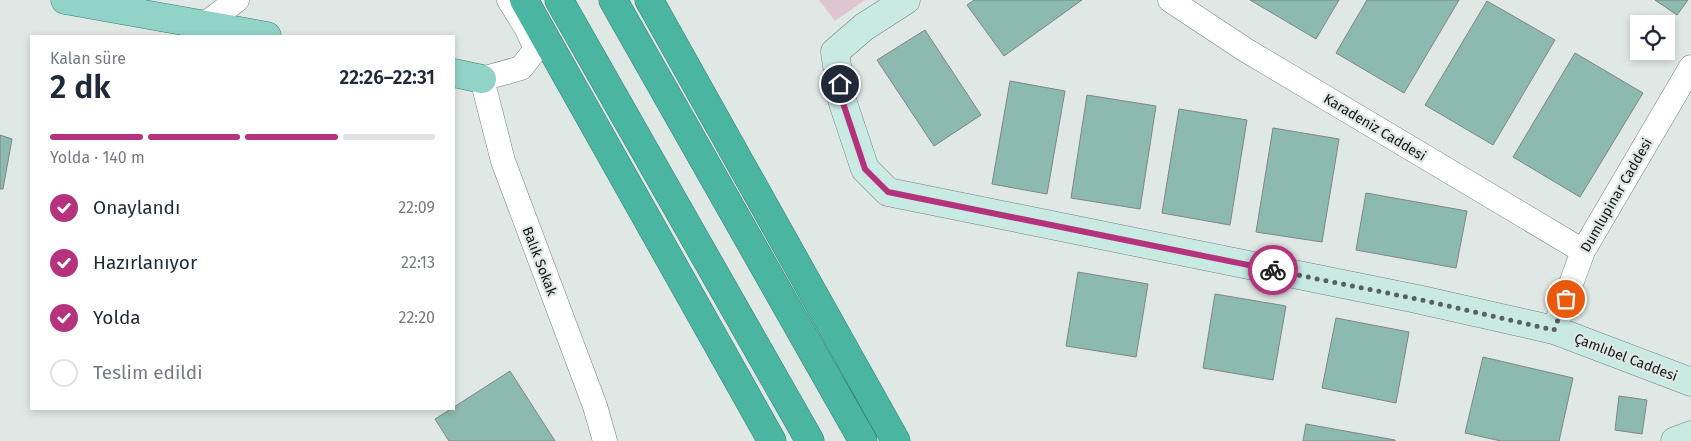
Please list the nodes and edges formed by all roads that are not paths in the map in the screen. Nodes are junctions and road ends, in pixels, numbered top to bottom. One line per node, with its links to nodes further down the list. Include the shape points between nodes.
1 (65, 0): 10 (main road)
2 (237, 0): 10 (street)
3 (509, 0): 14 (street, via 536,49 521,68)
4 (524, 0): 20 (highway)
5 (560, 0): 21 (highway)
6 (613, 0): 22 (highway)
7 (649, 0): 23 (highway)
8 (906, 0): 16 (street, Çamlıbel Caddesi, via 864,27 835,52 842,100 865,169 888,192 1417,299)
9 (1170, 0): 15 (street, Karadeniz Caddesi, via 1244,49)
10 (205, 24): 11 (main road)
11 (262, 35)
12 (1691, 66): 15 (street, Dumlupinar Caddesi)
13 (455, 73): 14 (main road)
14 (482, 78): 19 (street, Balık Sokak, via 503,161 595,406)
15 (1583, 252): 16 (street, Dumlupinar Caddesi)
16 (1554, 330): 17 (street, Çamlıbel Caddesi)
17 (1691, 382)
18 (1691, 435): 24 (street)
19 (605, 441)
20 (772, 441)
21 (810, 441)
22 (863, 441)
23 (896, 441)
24 (1675, 441)

